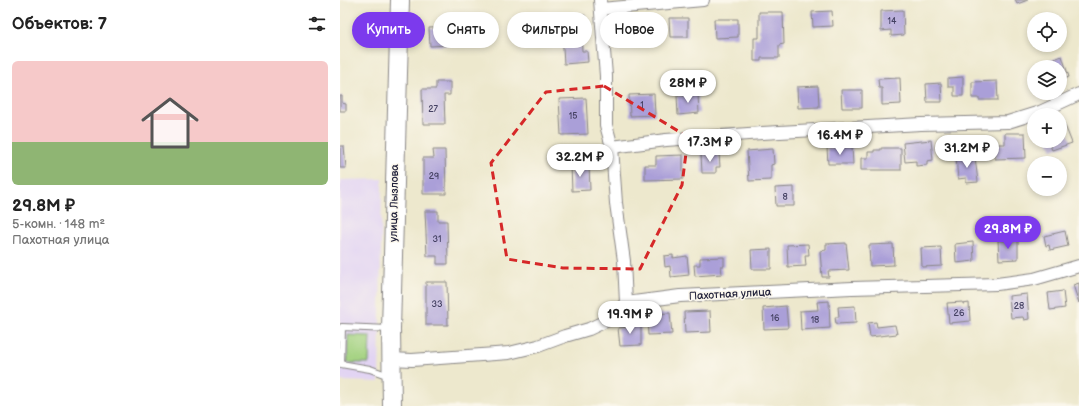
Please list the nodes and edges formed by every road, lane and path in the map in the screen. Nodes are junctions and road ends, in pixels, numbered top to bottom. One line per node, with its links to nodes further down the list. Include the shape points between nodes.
1 (400, 0): 8 (main road, улица Лызлова)
2 (703, 0): 3 (street)
3 (600, 4): 5 (street, via 606,76 606,125)
4 (1079, 94): 5 (street, via 1040,112 1008,122 762,133)
5 (612, 147): 7 (street)
6 (1079, 266): 7 (street, Пахотная улица, via 1034,280 997,284 680,296)
7 (626, 303): 9 (street, via 610,319 538,346 509,353 412,360)
8 (391, 329): 9 (main road, улица Лызлова); 9 (lane, via 342,327 341,364 370,369)
9 (391, 368): 10 (main road, улица Лызлова)
10 (392, 406)

